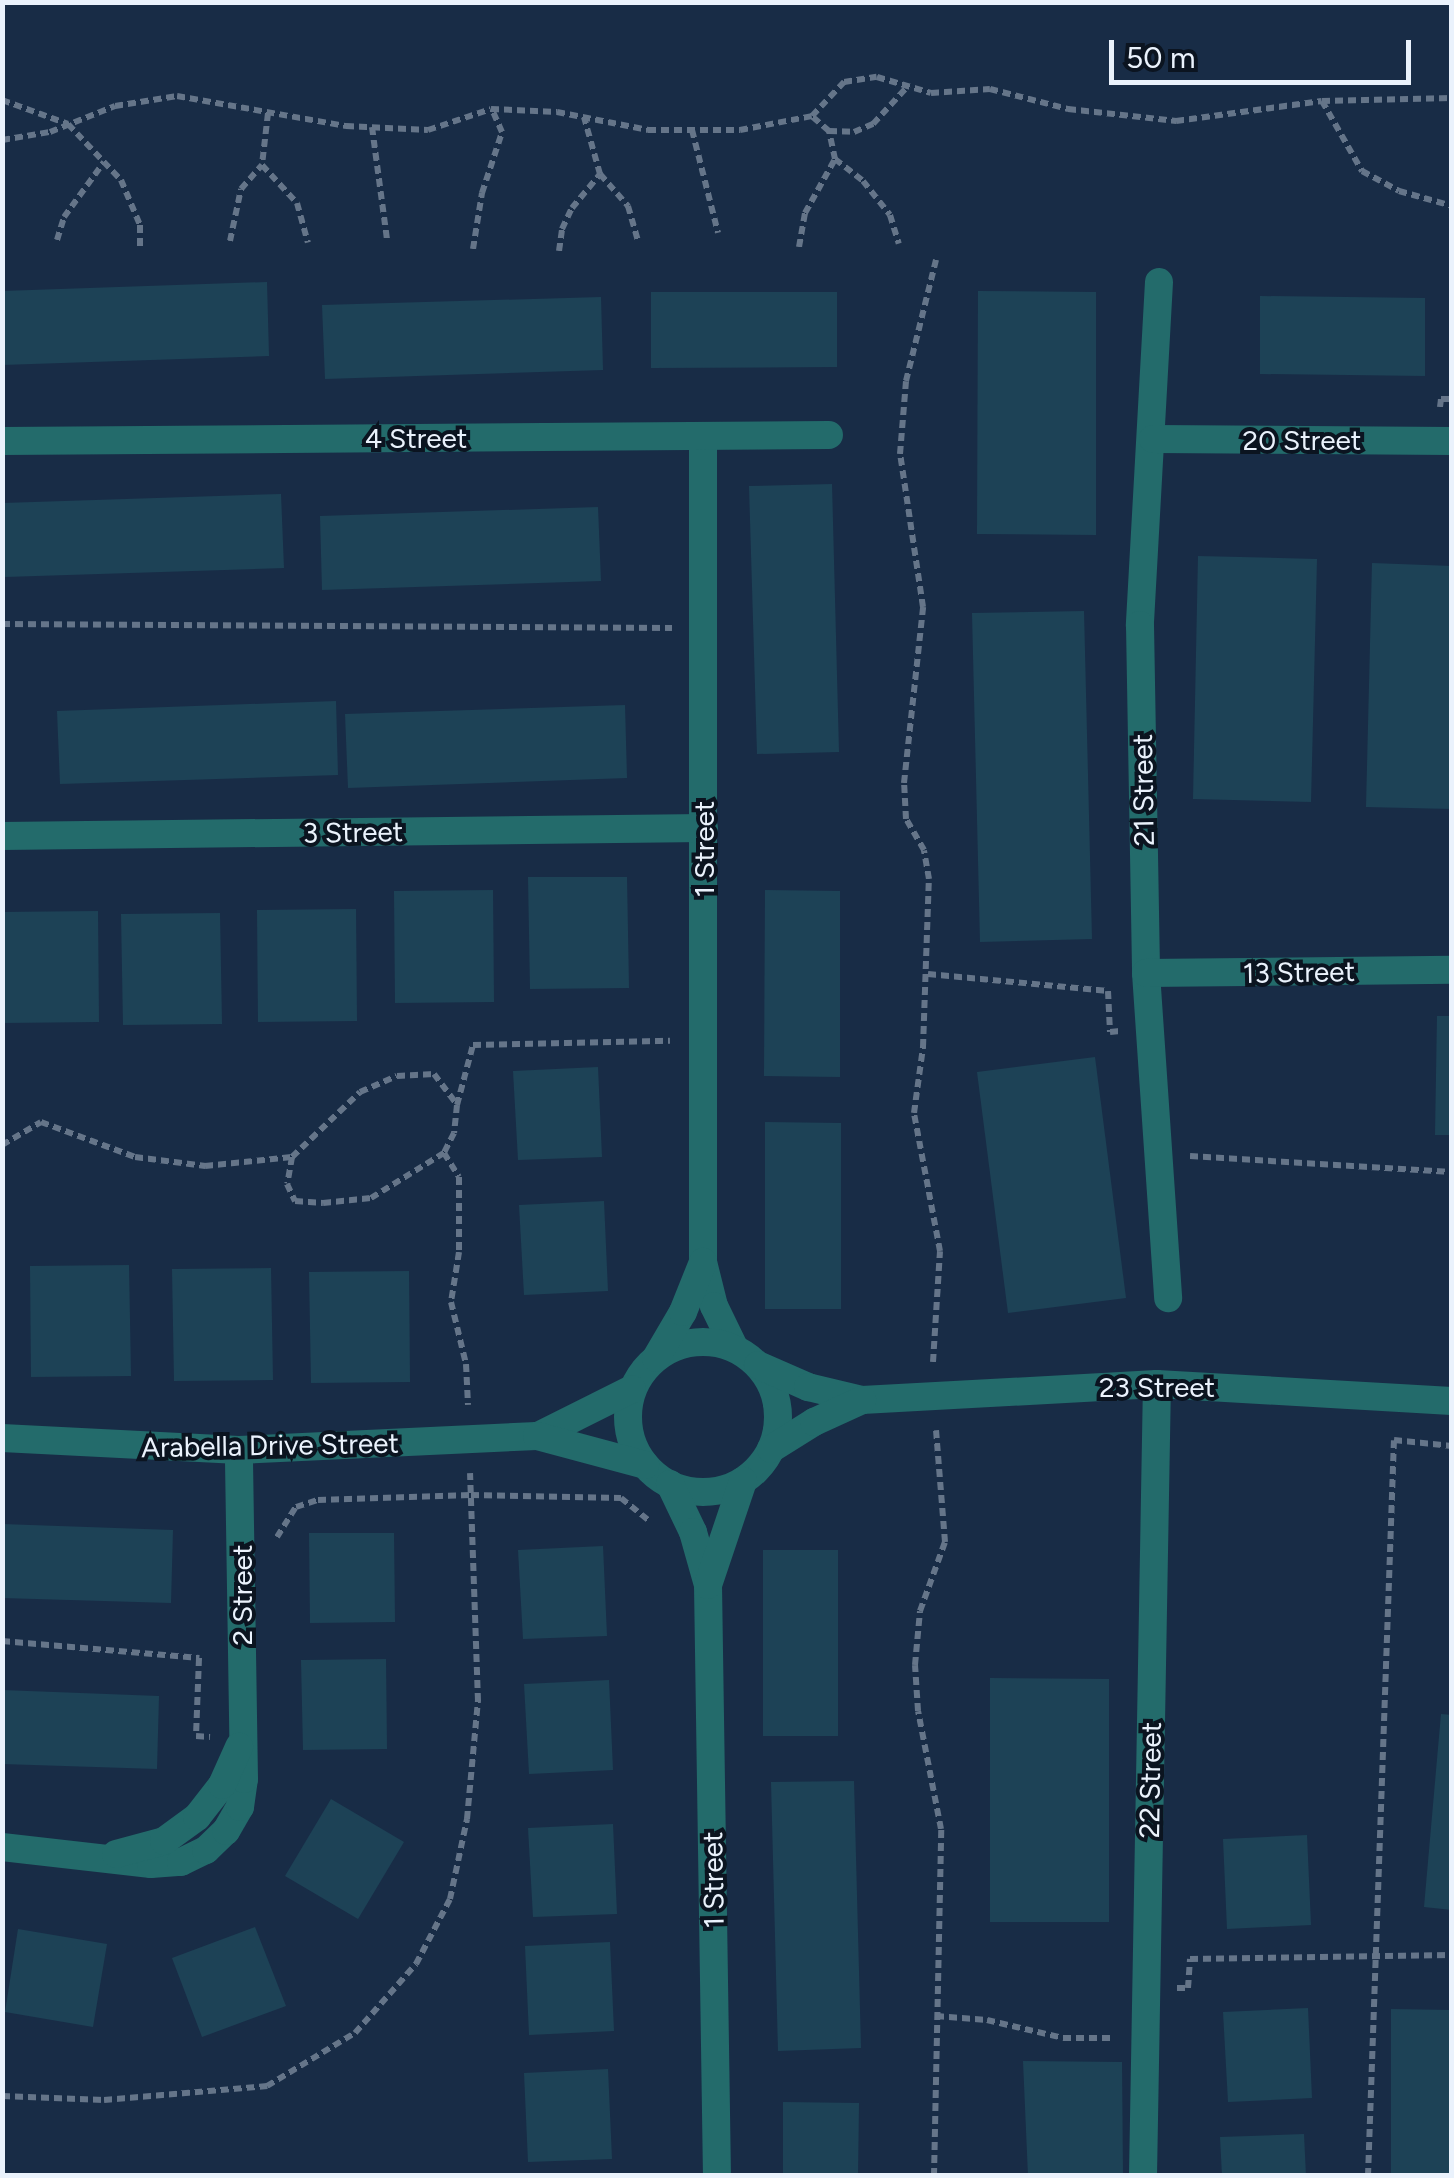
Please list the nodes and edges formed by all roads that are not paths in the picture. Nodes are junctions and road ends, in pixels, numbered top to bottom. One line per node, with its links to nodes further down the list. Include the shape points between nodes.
1 (1158, 282): 4 (street, 21 Street)
2 (830, 435): 3 (street, 4 Street)
3 (703, 436): 6 (street, 4 Street); 7 (street, 1 Street)
4 (1153, 439): 5 (street, 20 Street); 10 (street, 21 Street, via 1140,625)
5 (1452, 440)
6 (2, 441)
7 (704, 828): 8 (street, 3 Street); 11 (street, 1 Street)
8 (2, 836)
9 (1452, 970): 10 (street, 13 Street)
10 (1146, 974): 12 (street, 21 Street)
11 (703, 1262): 13 (street); 14 (street)
12 (1168, 1298)
13 (734, 1347): 14 (street, via 706,1341); 15 (street)
14 (656, 1358): 17 (street)
15 (758, 1365): 18 (street); 22 (street, via 774,1390 779,1420)
16 (1157, 1384): 18 (street, 23 Street); 19 (street, 23 Street); 30 (street, 22 Street)
17 (632, 1389): 20 (street); 24 (street, via 629,1429)
18 (862, 1400): 22 (street)
19 (1452, 1401)
20 (537, 1436): 23 (street, Arabella Drive Street); 24 (street)
21 (2, 1438): 23 (street, Arabella Drive Street)
22 (772, 1449): 25 (street)
23 (240, 1450): 28 (street, 2 Street, via 242,1741 222,1785 197,1817 164,1841 105,1857)
24 (645, 1465): 26 (street)
25 (743, 1481): 26 (street, via 719,1490); 27 (street)
26 (670, 1484): 27 (street)
27 (708, 1585): 29 (street, 1 Street)
28 (2, 1847)
29 (717, 2176)
30 (1142, 2176)

